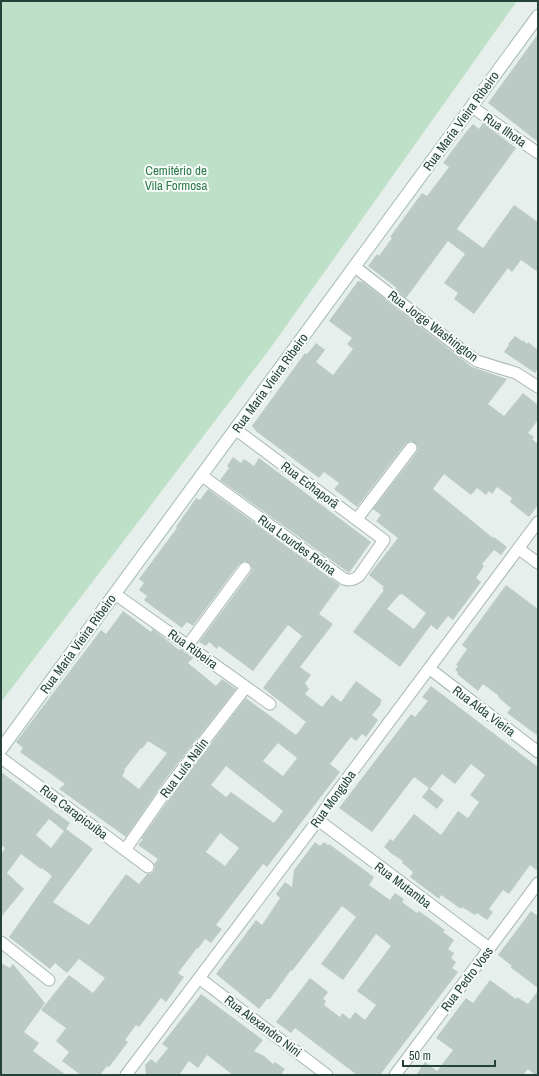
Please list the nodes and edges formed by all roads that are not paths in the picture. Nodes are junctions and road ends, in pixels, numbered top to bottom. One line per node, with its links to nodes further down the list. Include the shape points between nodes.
1 (538, 16): 2 (street, Rua Maria Vieira Ribeiro)
2 (472, 107): 3 (street, Rua Ilhota); 4 (street, Rua Maria Vieira Ribeiro)
3 (538, 153)
4 (355, 267): 5 (street, Rua Jorge Washington, via 477,361 516,373); 6 (street, Rua Maria Vieira Ribeiro)
5 (538, 387)
6 (236, 429): 8 (street, Rua Maria Vieira Ribeiro); 9 (street, Rua Echaporã)
7 (411, 448): 9 (street)
8 (201, 475): 11 (street, Rua Lourdes Reina, via 344,579 359,576); 15 (street, Rua Maria Vieira Ribeiro)
9 (356, 520): 11 (street, Rua Echaporã)
10 (538, 522): 12 (street, Rua Monguba)
11 (384, 540)
12 (519, 549): 13 (street); 17 (street, Rua Monguba)
13 (538, 563)
14 (245, 568): 16 (street)
15 (115, 594): 16 (street, Rua Ribeira); 20 (street, Rua Maria Vieira Ribeiro)
16 (188, 645): 18 (street, Rua Ribeira)
17 (430, 669): 21 (street, Rua Alda Vieira); 23 (street, Rua Monguba)
18 (246, 687): 19 (street, Rua Ribeira); 24 (street, Rua Luís Nalin, via 173,781)
19 (270, 704)
20 (1, 749)
21 (538, 752)
22 (1, 758): 24 (street, Rua Carapicuíba)
23 (318, 820): 28 (street, Rua Mutamba); 29 (street, Rua Monguba)
24 (125, 850): 25 (street, Rua Carapicuíba)
25 (148, 867)
26 (538, 883): 28 (street, Rua Pedro Voss)
27 (1, 942): 30 (street)
28 (489, 948): 33 (street, Rua Pedro Voss)
29 (199, 978): 31 (street, Rua Monguba); 32 (street, Rua Alexandro Nini)
30 (49, 980)
31 (126, 1075)
32 (327, 1075)
33 (395, 1075)

